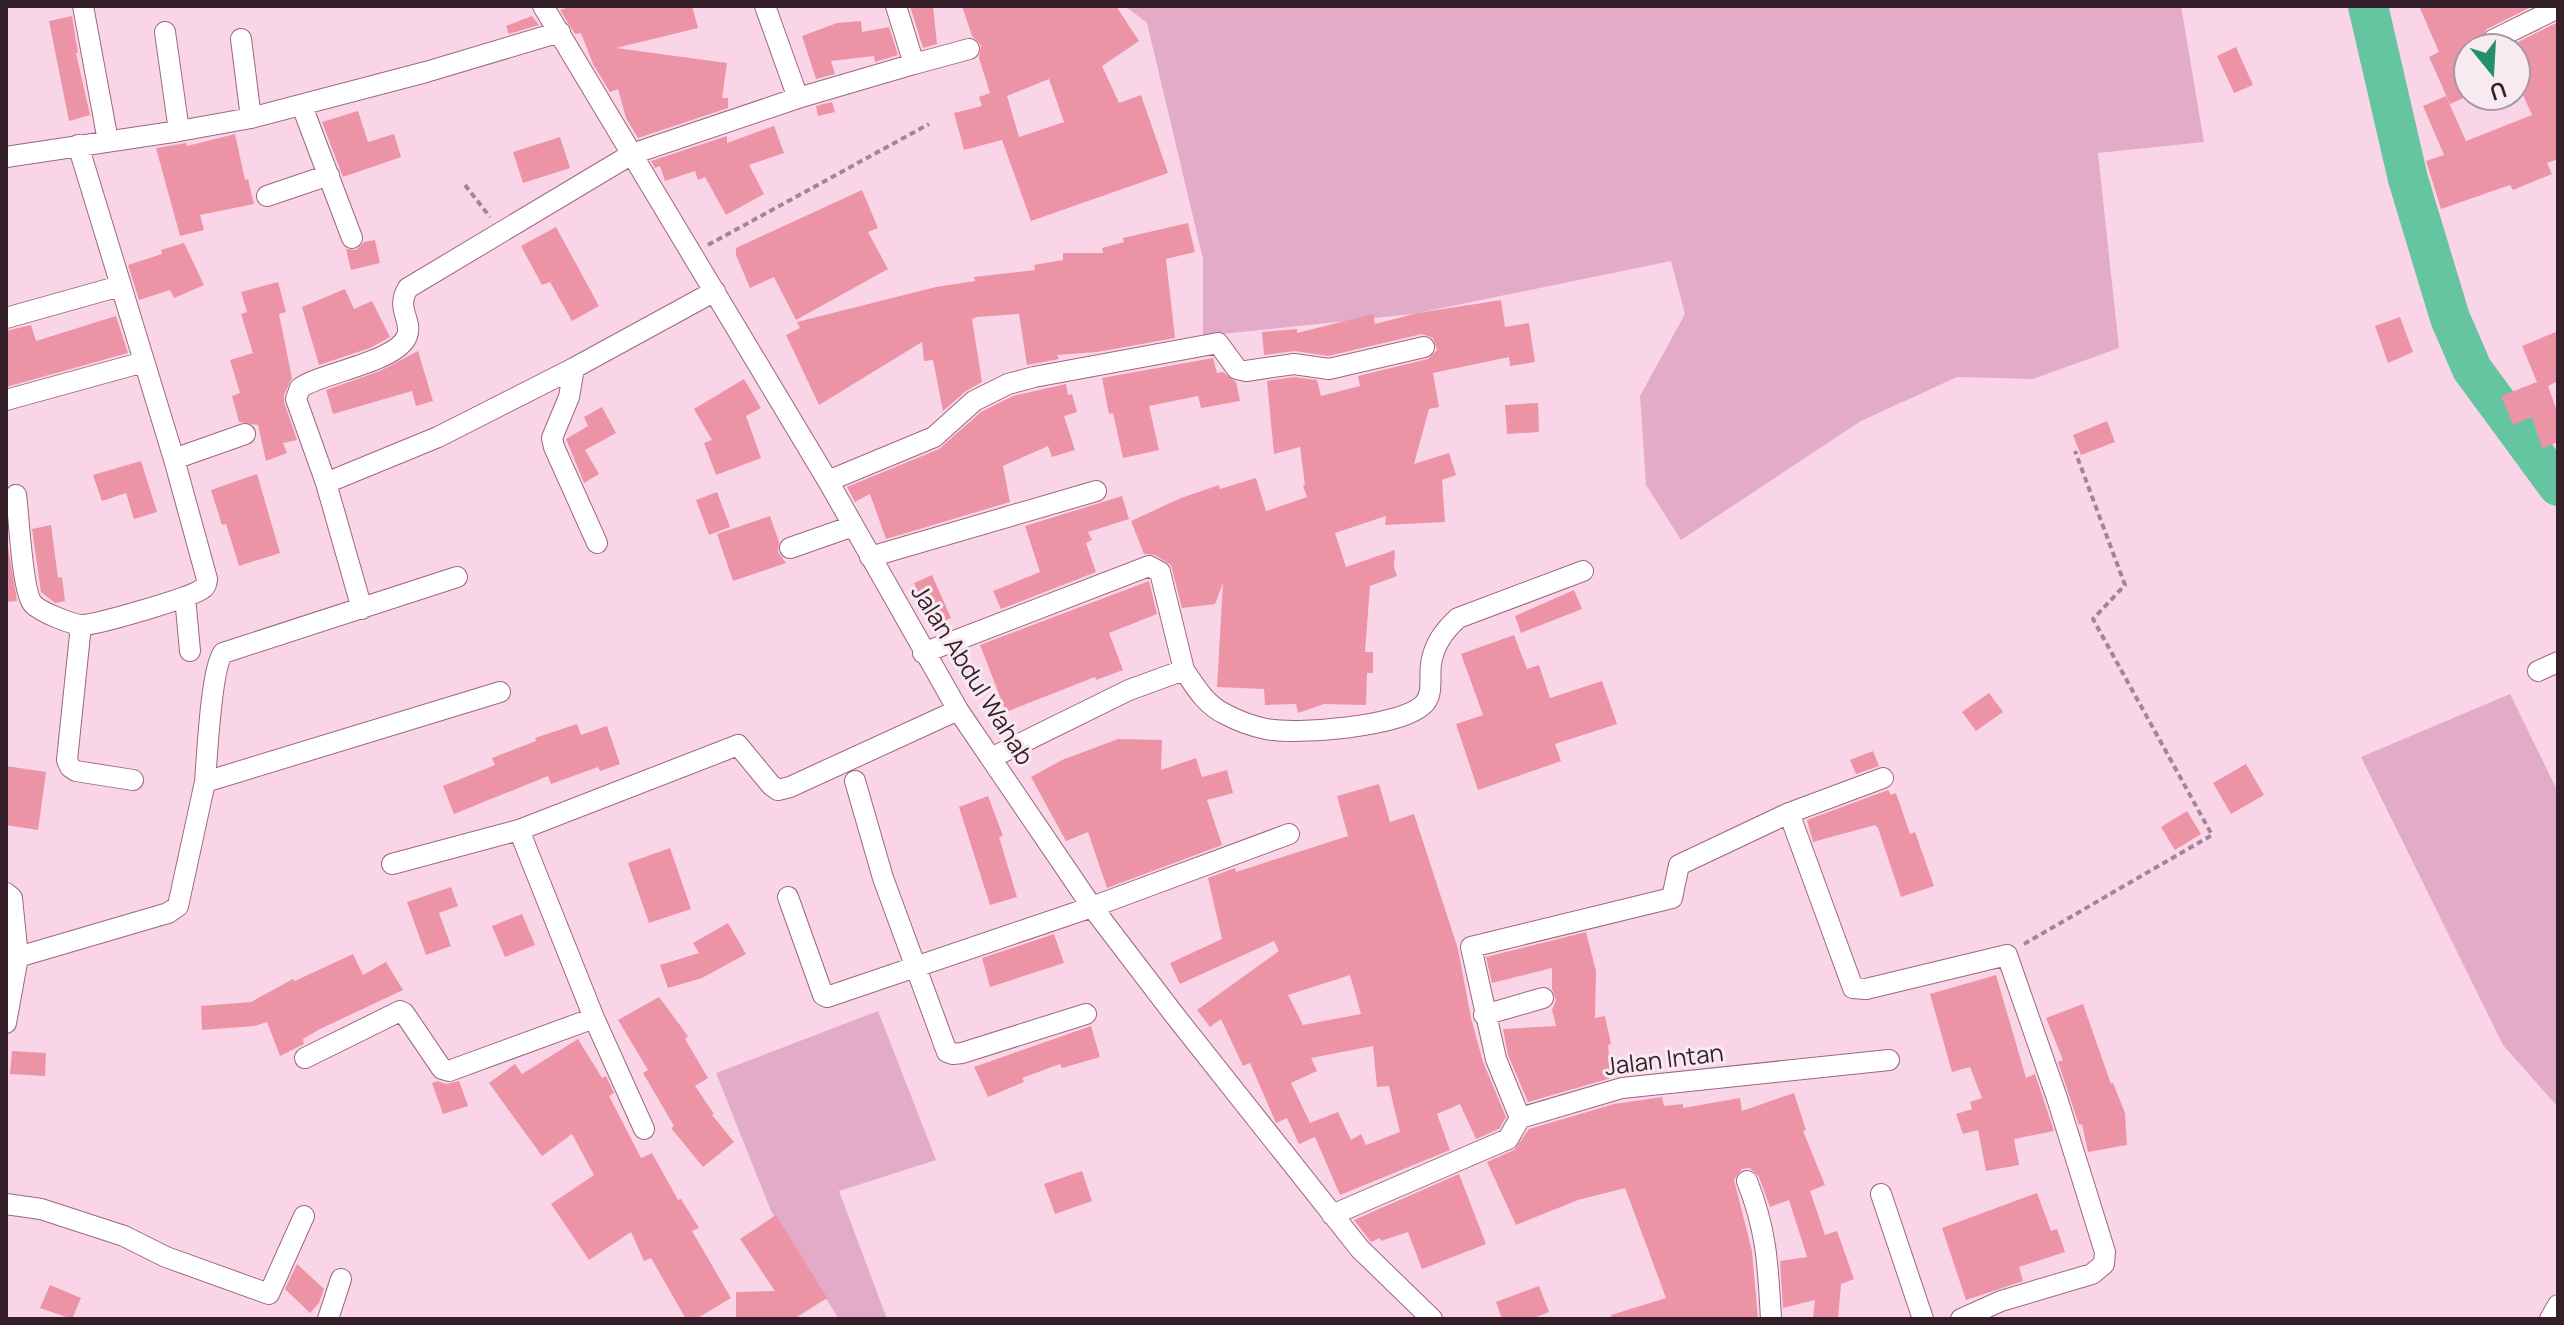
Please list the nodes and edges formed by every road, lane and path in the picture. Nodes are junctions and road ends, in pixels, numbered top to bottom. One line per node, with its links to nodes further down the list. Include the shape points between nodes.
1 (83, 6): 17 (street)
2 (765, 6): 12 (street)
3 (896, 6): 11 (street)
4 (550, 8): 7 (street, Jalan Abdul Wahab)
5 (2558, 8): 8 (street)
6 (165, 32): 16 (street)
7 (560, 32): 13 (street); 19 (street, Jalan Abdul Wahab)
8 (2509, 32)
9 (241, 39): 14 (street)
10 (969, 49): 11 (street)
11 (914, 64): 12 (street)
12 (798, 98): 19 (street)
13 (302, 106): 14 (street); 21 (street)
14 (251, 118): 16 (street)
15 (929, 124): 26 (path)
16 (179, 131): 17 (street)
17 (108, 141): 18 (street)
18 (78, 145): 20 (street); 27 (street)
19 (632, 154): 24 (street); 26 (street, Jalan Abdul Wahab)
20 (6, 157)
21 (329, 175): 23 (street); 25 (street)
22 (465, 185): 24 (path)
23 (267, 196)
24 (501, 231): 38 (street, via 408,288 402,304 405,340 373,360 300,388 296,399)
25 (352, 238)
26 (692, 254): 28 (street, Jalan Abdul Wahab)
27 (120, 286): 29 (street); 31 (street)
28 (715, 291): 32 (street); 37 (street, Jalan Abdul Wahab)
29 (6, 318)
30 (1424, 347): 37 (street, via 1329,369 1294,364 1246,371 1237,369 1218,343 1034,377 974,401 934,437)
31 (144, 362): 33 (street); 36 (street)
32 (574, 368): 38 (street, via 438,437); 42 (street, via 552,438)
33 (6, 400)
34 (245, 434): 36 (street)
35 (2075, 451): 69 (path, via 2125,585 2093,619 2212,835)
36 (174, 459): 47 (street, via 207,579 204,589)
37 (828, 481): 41 (street, Jalan Abdul Wahab)
38 (326, 483): 48 (street)
39 (1096, 491): 44 (street)
40 (16, 495): 49 (street, via 33,605)
41 (853, 526): 43 (street); 44 (street, Jalan Abdul Wahab)
42 (597, 543)
43 (790, 548)
44 (870, 557): 51 (street, Jalan Abdul Wahab)
45 (1583, 571): 53 (street, via 1458,618 1442,632 1434,650 1423,705 1390,719 1336,729 1267,729 1210,705)
46 (457, 577): 48 (street)
47 (185, 597): 49 (street); 50 (street)
48 (362, 609): 61 (street, via 223,653)
49 (81, 625): 59 (street, via 67,760 76,771)
50 (190, 651)
51 (923, 653): 53 (street, via 1149,566 1160,572); 56 (street, Jalan Abdul Wahab)
52 (2558, 662): 54 (street)
53 (1184, 670): 57 (street, via 1129,690)
54 (2538, 671)
55 (500, 692): 61 (street)
56 (958, 710): 57 (street, Jalan Abdul Wahab); 63 (street, via 790,787 778,790 771,785 738,745)
57 (991, 758): 68 (street, Jalan Abdul Wahab)
58 (1883, 778): 62 (street)
59 (133, 780)
60 (855, 781): 71 (street)
61 (205, 782): 70 (street, via 174,910)
62 (1789, 813): 69 (street, via 1853,988); 74 (street, via 1679,865 1672,898 1471,947)
63 (519, 830): 65 (street); 75 (street)
64 (1289, 834): 68 (street)
65 (392, 864)
66 (6, 893): 70 (street, via 12,898)
67 (788, 897): 71 (street, via 823,995)
68 (1092, 907): 71 (street); 84 (street, Jalan Abdul Wahab)
69 (2007, 955): 92 (street, via 2057,1098 2105,1252 2104,1264 2092,1274 2001,1301)
70 (18, 957): 76 (street)
71 (915, 965): 73 (street, via 943,1046 953,1054)
72 (1543, 998): 74 (street)
73 (1086, 1014)
74 (1484, 1015): 79 (street)
75 (594, 1018): 77 (street, via 449,1071 442,1069 400,1011); 80 (street)
76 (6, 1023)
77 (305, 1058)
78 (1889, 1060): 79 (street, Jalan Intan, via 1622,1088)
79 (1520, 1118): 84 (street, Jalan Intan, via 1508,1139)
80 (644, 1129)
81 (1747, 1181): 90 (street, via 1768,1250)
82 (1881, 1194): 91 (street)
83 (6, 1204): 85 (street, via 41,1209 124,1236 269,1294)
84 (1332, 1215): 89 (street, Jalan Abdul Wahab)
85 (304, 1216)
86 (341, 1279): 88 (street)
87 (2558, 1305): 93 (street)
88 (328, 1319)
89 (1432, 1319)
90 (1771, 1319)
91 (1923, 1319)
92 (1961, 1319)
93 (2550, 1319)

